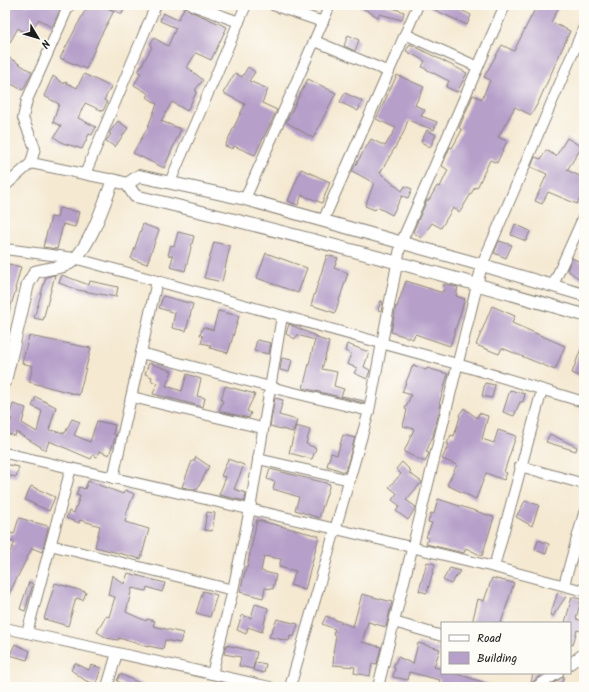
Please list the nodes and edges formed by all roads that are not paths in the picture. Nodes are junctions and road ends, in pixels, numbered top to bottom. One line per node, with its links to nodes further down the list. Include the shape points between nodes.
1 (69, 5): 16 (street, via 27,100 23,118 35,148)
2 (156, 5): 17 (street)
3 (192, 5): 9 (street)
4 (246, 5): 9 (street)
5 (273, 5): 10 (street)
6 (330, 5): 10 (street)
7 (418, 5): 12 (street)
8 (505, 5): 14 (street)
9 (239, 22): 19 (street)
10 (323, 22): 13 (street)
11 (584, 27): 29 (street)
12 (405, 34): 14 (street); 15 (street)
13 (314, 41): 15 (street); 22 (street)
14 (478, 67): 25 (street)
15 (389, 72): 24 (street)
16 (31, 163): 17 (street); 21 (street)
17 (85, 174): 18 (street)
18 (113, 180): 20 (street); 27 (street, via 91,235)
19 (170, 182): 20 (street, via 139,176); 22 (street)
20 (127, 184): 28 (street, via 135,196)
21 (5, 186)
22 (245, 199): 24 (street)
23 (584, 216): 32 (street)
24 (323, 221): 25 (street)
25 (401, 243): 28 (street); 29 (street)
26 (5, 249): 27 (street)
27 (74, 258): 30 (street); 39 (street, via 66,265 35,272 28,284)
28 (396, 261): 31 (street); 36 (street)
29 (482, 264): 31 (street); 32 (street)
30 (157, 281): 35 (street); 37 (street)
31 (477, 284): 34 (street); 38 (street)
32 (553, 285): 33 (street)
33 (584, 295)
34 (584, 315)
35 (282, 316): 36 (street); 40 (street)
36 (381, 344): 38 (street); 44 (street)
37 (141, 353): 40 (street); 42 (street)
38 (457, 364): 41 (street); 57 (street)
39 (5, 381)
40 (270, 387): 44 (street); 45 (street)
41 (542, 390): 43 (street); 48 (street)
42 (132, 397): 45 (street); 50 (street)
43 (584, 402)
44 (369, 411): 51 (street)
45 (262, 428): 47 (street)
46 (5, 453): 49 (street)
47 (258, 459): 51 (street); 53 (street)
48 (520, 466): 52 (street); 58 (street)
49 (70, 468): 50 (street); 56 (street)
50 (113, 478): 53 (street)
51 (350, 480): 55 (street)
52 (584, 484)
53 (250, 510): 55 (street); 60 (street)
54 (584, 513): 59 (street)
55 (336, 529): 57 (street); 73 (street)
56 (50, 545): 60 (street); 64 (street)
57 (412, 548): 58 (street); 62 (street)
58 (494, 567): 59 (street)
59 (564, 585): 61 (street)
60 (233, 590): 69 (street)
61 (584, 591)
62 (394, 622): 65 (street); 74 (street)
63 (5, 628): 64 (street)
64 (27, 633): 66 (street)
65 (441, 636)
66 (117, 653): 69 (street); 71 (street)
67 (584, 653): 68 (street)
68 (571, 663)
69 (212, 674): 72 (street)
70 (556, 674): 75 (street)
71 (107, 687)
72 (270, 687)
73 (290, 687)
74 (378, 687)
75 (536, 687)

